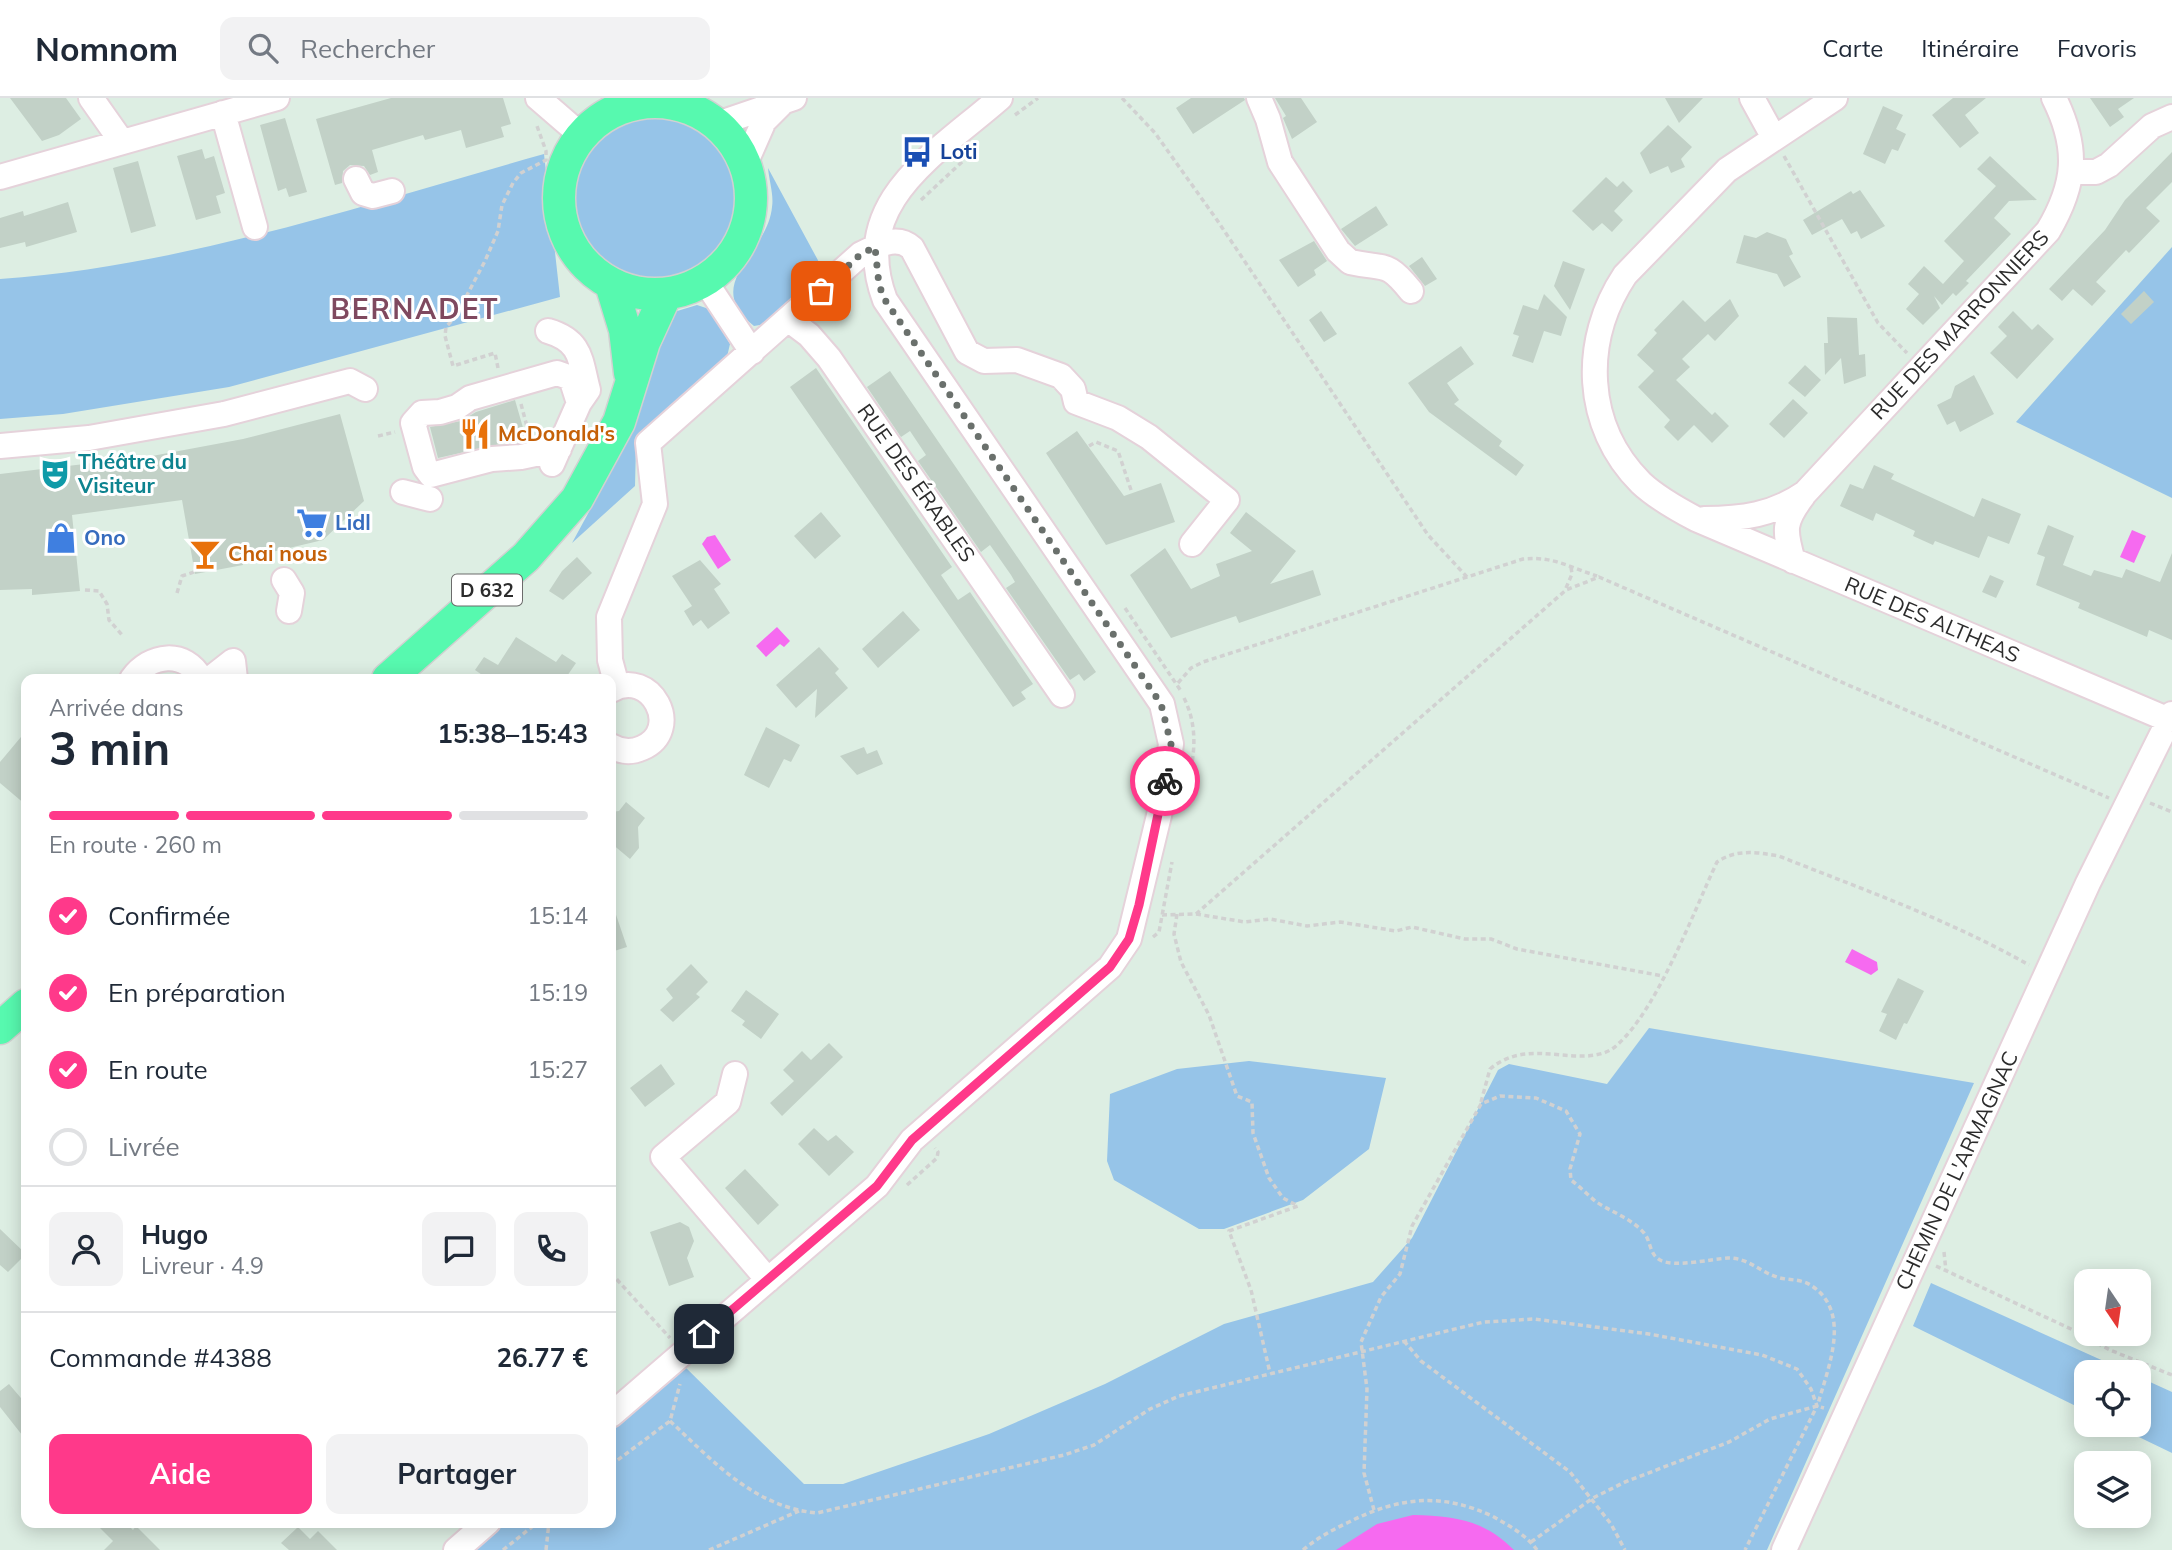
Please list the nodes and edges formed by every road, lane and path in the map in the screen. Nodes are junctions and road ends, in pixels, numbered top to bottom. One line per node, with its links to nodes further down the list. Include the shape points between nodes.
1 (91, 98): 19 (street)
2 (277, 98): 14 (street)
3 (1038, 98): 13 (path)
4 (1122, 98): 54 (path, via 1163,144 1428,535)
5 (1259, 98): 31 (street, via 1280,162 1338,251 1350,262 1394,270)
6 (1752, 98): 18 (street)
7 (1835, 98): 18 (street)
8 (2054, 98): 22 (street, RUE DES MARRONNIERS, via 2068,133)
9 (788, 100): 16 (street); 21 (street, via 764,121)
10 (640, 101): 11 (main road); 17 (main road, via 607,115)
11 (685, 103): 16 (main road)
12 (534, 107): 17 (street); 39 (path, via 546,160 521,173 513,183 485,261 446,327 453,366 495,353)
13 (1005, 108): 28 (street, via 906,181 884,214)
14 (223, 113): 19 (street); 27 (street)
15 (2172, 117): 22 (street, via 2152,127 2109,165 2096,172)
16 (717, 124): 21 (main road, via 734,142)
17 (582, 136): 30 (main road, via 567,160 559,188 561,217 570,244 588,267)
18 (1774, 138): 36 (path, via 1878,323); 49 (street, via 1727,170 1625,275 1598,330 1593,362 1596,400 1610,443 1642,484)
19 (122, 142): 23 (street)
20 (982, 143): 26 (path)
21 (745, 164): 29 (main road, via 752,197 746,230 730,259)
22 (2072, 172): 36 (street, RUE DES MARRONNIERS, via 2062,208 2048,232)
23 (0, 177)
24 (356, 179): 25 (street, via 363,193)
25 (392, 191)
26 (915, 206)
27 (255, 227)
28 (875, 247): 33 (street, via 861,254); 50 (street, via 900,242 912,248 967,352 984,361 1017,360 1061,376 1073,389 1076,402 1118,418 1149,437 1227,500); 89 (street, via 885,300 1161,704 1171,744 1139,905 1129,939 1110,967 912,1140 877,1186)
29 (705, 281): 32 (main road); 35 (street)
30 (611, 284): 32 (main road, via 638,293); 37 (main road, D 632, via 625,330)
31 (1411, 291)
32 (666, 294): 37 (main road, D 632)
33 (789, 320): 35 (street); 69 (street, RUE DES ÉRABLES, via 822,348)
34 (548, 331): 40 (street, via 576,345 588,390)
35 (752, 352): 66 (street, via 648,443 655,504 609,617)
36 (1920, 368): 47 (street, RUE DES MARRONNIERS)
37 (631, 381): 65 (main road, D 632, via 619,422 577,499 526,557)
38 (365, 389): 41 (street, via 350,381 224,414 89,438)
39 (503, 389): 40 (street, via 557,373 571,377); 43 (street, via 448,410 422,413 413,423 430,475)
40 (579, 403): 43 (street)
41 (0, 446)
42 (1089, 446): 46 (path, via 1096,442 1118,451)
43 (559, 449): 44 (street, via 552,464)
44 (528, 472)
45 (403, 492): 48 (street)
46 (1132, 493)
47 (1805, 493): 49 (street, RUE DES MARRONNIERS, via 1764,514); 51 (street, RUE DES MARRONNIERS, via 1788,516 1785,530)
48 (430, 499)
49 (1696, 519): 51 (street, RUE DES ALTHEAS)
50 (1192, 544)
51 (1793, 561): 70 (street, RUE DES ALTHEAS)
52 (1571, 567): 54 (path, via 1542,557); 55 (path); 58 (path)
53 (197, 571): 59 (path, via 182,576)
54 (1467, 577): 67 (path, via 1203,662)
55 (1599, 577): 58 (path); 73 (path)
56 (284, 580): 61 (street, via 292,593)
57 (85, 590): 62 (path, via 99,590 109,620)
58 (1566, 590): 76 (path)
59 (177, 593)
60 (1123, 606): 67 (path)
61 (289, 611)
62 (123, 636)
63 (136, 674): 64 (street, via 164,658 188,664)
64 (197, 674)
65 (390, 674)
66 (612, 674)
67 (1178, 683): 72 (path, via 1191,711 1195,748)
68 (616, 688): 71 (street, via 638,686 648,691 661,708 662,718 647,746 625,751)
69 (1062, 695)
70 (2171, 717): 73 (street, CHEMIN DE L'ARMAGNAC)
71 (616, 748)
72 (1190, 775)
73 (2130, 799): 79 (street, CHEMIN DE L'ARMAGNAC)
74 (1173, 855): 77 (path)
75 (1177, 914): 76 (path); 77 (path); 93 (path, via 1174,934 1181,962 1209,1015 1237,1096 1252,1102 1253,1133 1269,1178 1283,1198 1298,1206 1229,1231 1251,1290)
76 (1196, 914): 80 (path, via 1307,926 1340,922 1396,931 1412,927)
77 (1162, 915): 78 (path, via 1158,932)
78 (1148, 941)
79 (2046, 975): 80 (path, via 1930,916 1779,856 1757,852 1727,855 1717,862); 87 (street, CHEMIN DE L'ARMAGNAC)
80 (1663, 976): 84 (path, via 1632,1029 1616,1046 1589,1056 1512,1055 1490,1069)
81 (21, 1009): 82 (main road)
82 (0, 1028)
83 (735, 1074): 89 (street, via 728,1102 663,1157)
84 (1481, 1104): 92 (path, via 1412,1226 1400,1274 1381,1297); 96 (path, via 1500,1096 1536,1098 1566,1111 1580,1134 1571,1180 1595,1201 1633,1223 1661,1261 1748,1260 1768,1274 1812,1285 1828,1301 1834,1318 1834,1344)
85 (928, 1141): 86 (path, via 938,1152 937,1158)
86 (905, 1186)
87 (1917, 1260): 94 (path); 115 (street, CHEMIN DE L'ARMAGNAC)
88 (616, 1278): 91 (path)
89 (768, 1280): 91 (street)
90 (1404, 1341): 92 (path); 96 (path, via 1484,1322 1534,1319 1649,1334 1782,1362 1804,1377); 100 (path, via 1421,1361 1570,1472)
91 (683, 1352): 97 (street)
92 (1361, 1352): 93 (path); 101 (path, via 1367,1389 1364,1473)
93 (1270, 1374): 102 (path, via 1179,1396 1094,1445 1064,1455 841,1510)
94 (2172, 1376)
95 (687, 1378): 98 (path, via 679,1385)
96 (1817, 1406): 100 (path, via 1770,1419 1729,1442); 114 (path)
97 (616, 1411)
98 (670, 1421): 99 (path); 102 (path, via 755,1494)
99 (616, 1461)
100 (1593, 1498): 106 (path); 113 (path)
101 (1374, 1510): 106 (path, via 1428,1499 1472,1507 1511,1526); 111 (path, via 1315,1539)
102 (799, 1511): 110 (path)
103 (481, 1528): 107 (street)
104 (530, 1528): 108 (path)
105 (549, 1528): 109 (path)
106 (1531, 1542): 112 (path)
107 (456, 1550)
108 (503, 1550)
109 (546, 1550)
110 (709, 1550)
111 (1303, 1550)
112 (1537, 1550)
113 (1625, 1550)
114 (1745, 1550)
115 (1784, 1550)

